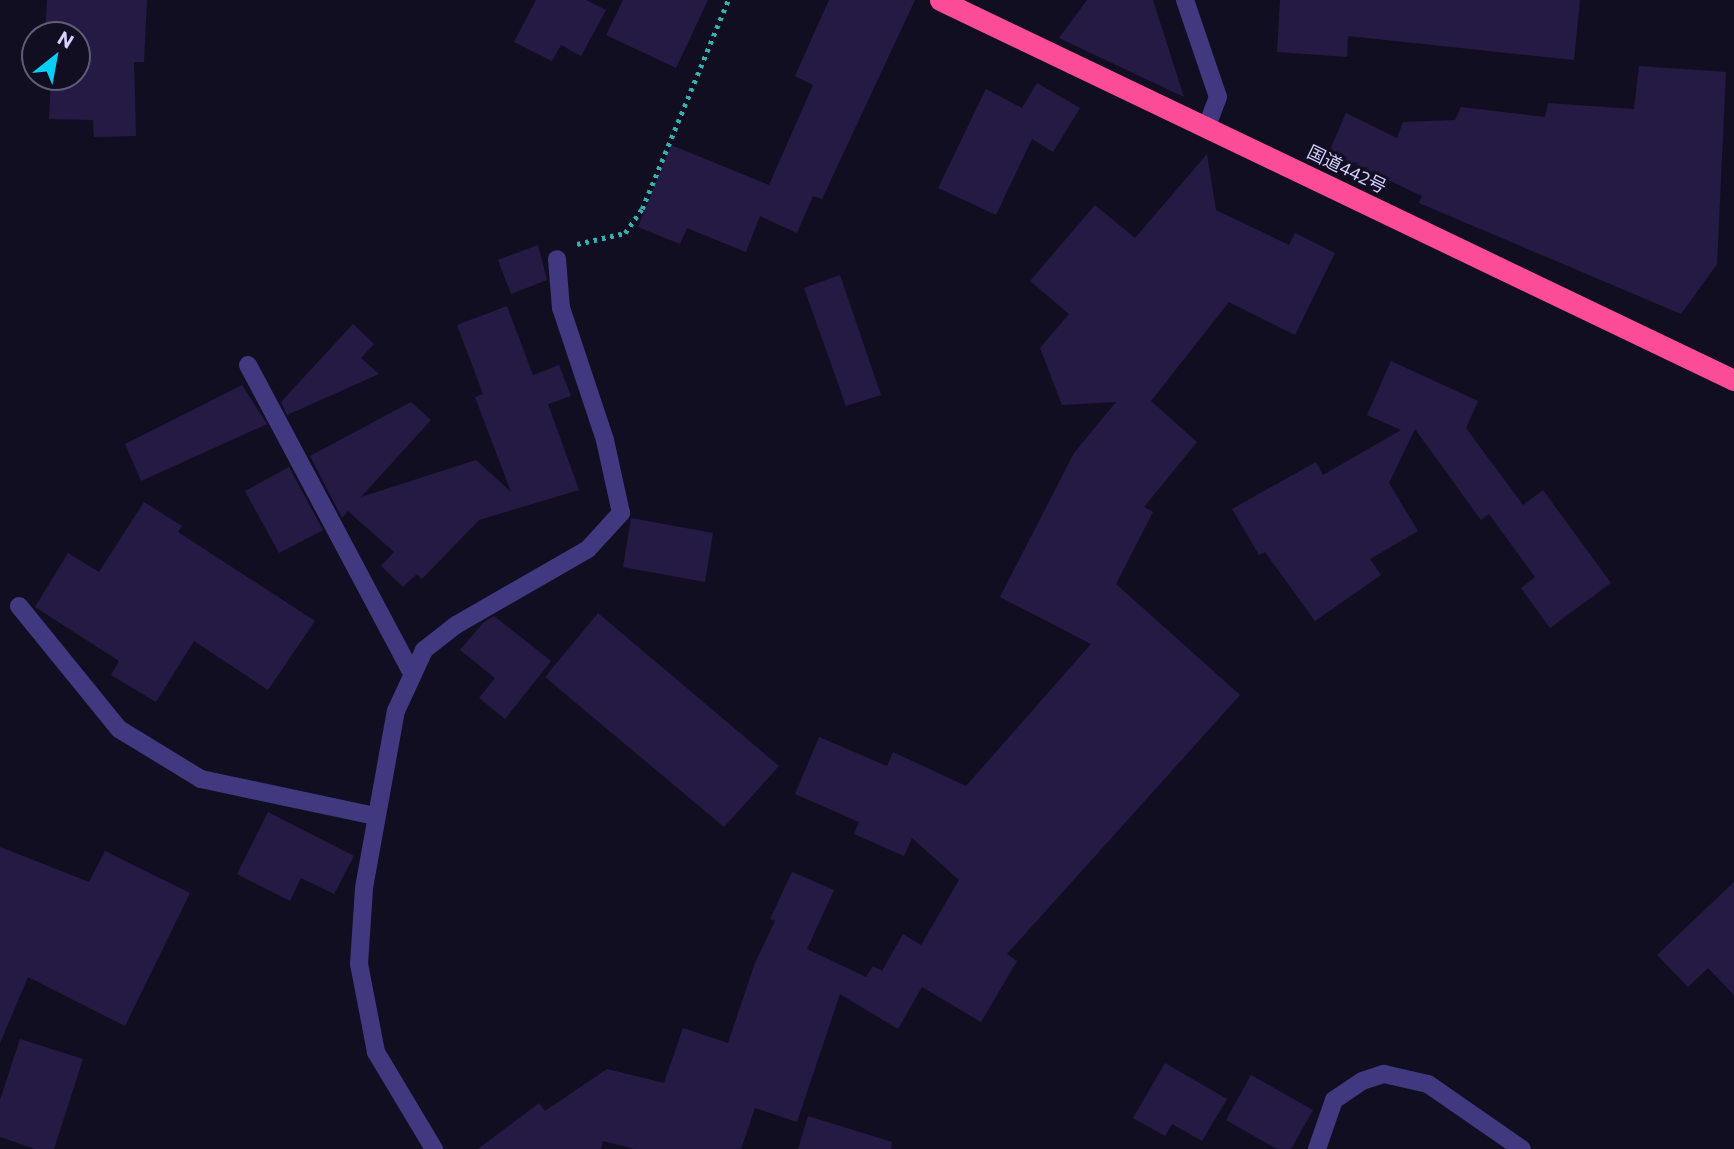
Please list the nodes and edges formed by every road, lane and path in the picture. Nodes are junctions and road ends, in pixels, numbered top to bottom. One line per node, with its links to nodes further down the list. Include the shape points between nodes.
1 (728, 0): 5 (path, via 642,209 625,233 575,245)
2 (940, 0): 4 (highway, 国道442号)
3 (1185, 0): 4 (street, via 1218,97)
4 (1207, 126): 7 (highway, 国道442号)
5 (556, 259): 9 (street, via 561,308 605,440 621,513 588,549 456,625 424,650)
6 (248, 365): 9 (street)
7 (1734, 380)
8 (19, 606): 10 (street, via 118,729 201,779)
9 (412, 673): 10 (street, via 396,711)
10 (375, 816): 11 (street, via 359,964 376,1052)
11 (434, 1149)
12 (1317, 1149): 13 (street, via 1334,1100 1362,1081 1384,1074 1428,1084)
13 (1522, 1149)

